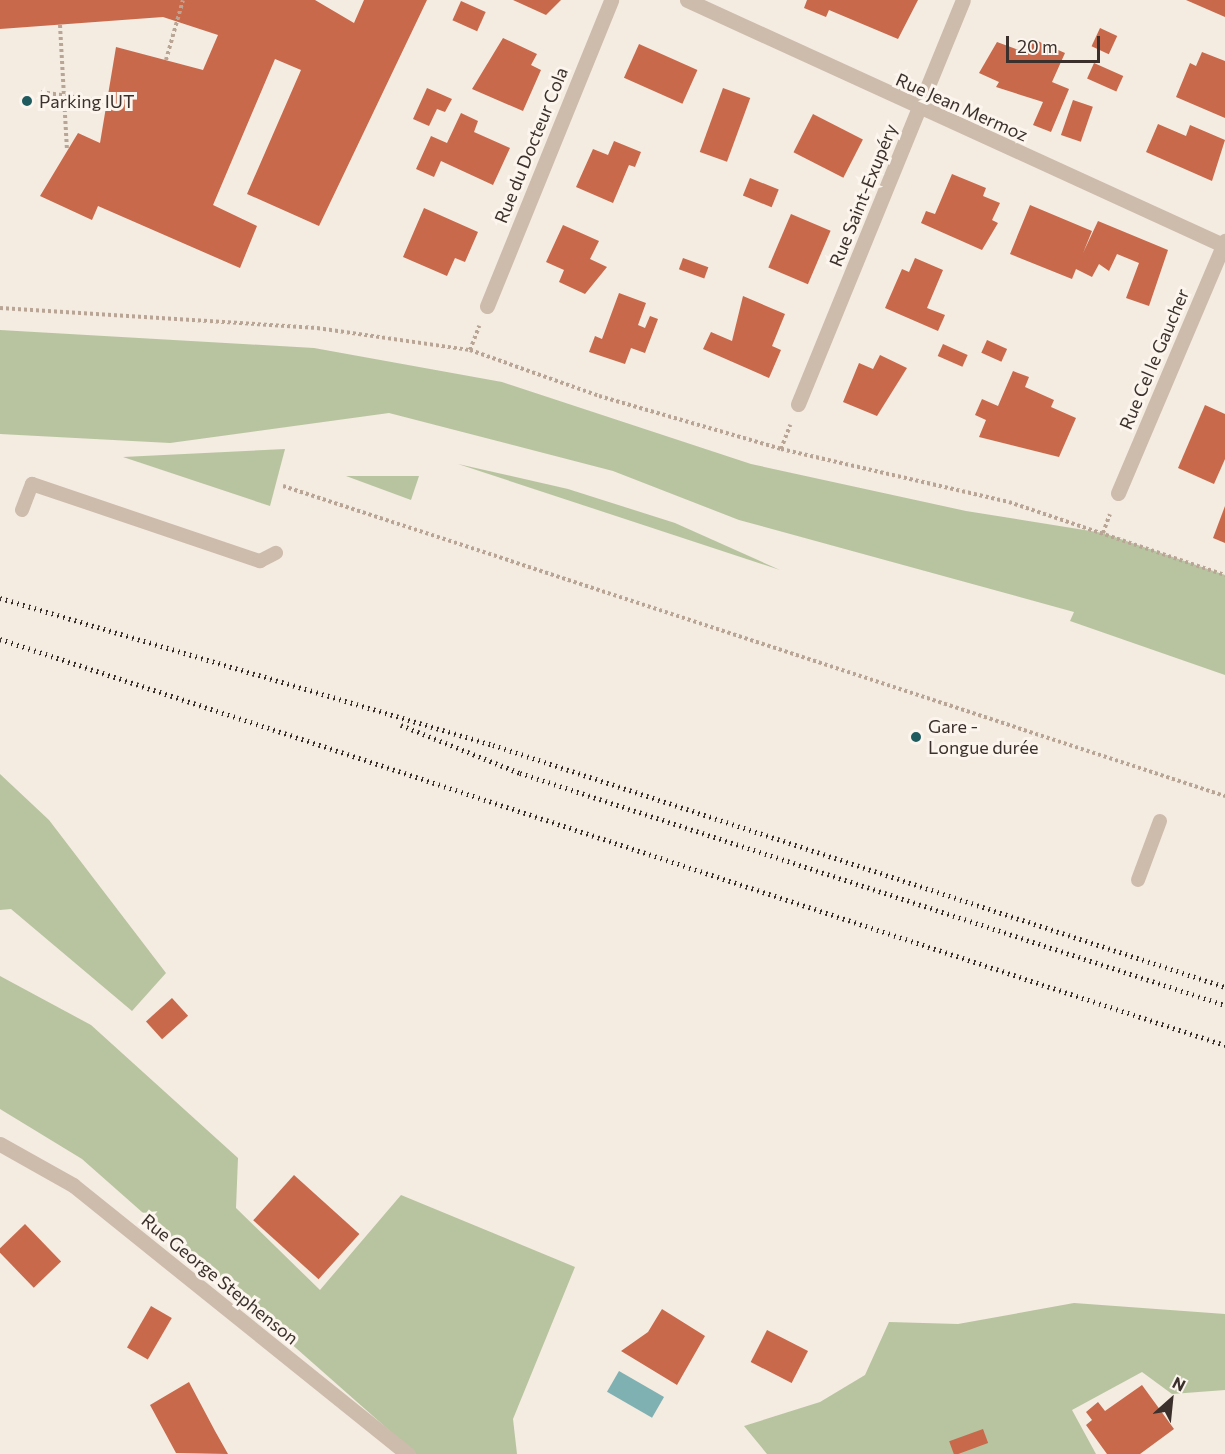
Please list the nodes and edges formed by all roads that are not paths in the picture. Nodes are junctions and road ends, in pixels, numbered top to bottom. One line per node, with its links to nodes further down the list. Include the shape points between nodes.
1 (611, 0): 6 (street, Rue du Docteur Cola)
2 (687, 0): 4 (street, Rue Jean Mermoz)
3 (963, 0): 4 (street, Rue Saint-Exupéry)
4 (919, 110): 5 (street, Rue Jean Mermoz); 7 (street, Rue Saint-Exupéry)
5 (1224, 243): 8 (street, Rue Cel le Gaucher)
6 (487, 306)
7 (798, 404)
8 (1118, 493)
9 (22, 510): 10 (lane, via 32,484 260,561)
10 (276, 554)
11 (1160, 821): 12 (lane)
12 (1138, 880)
13 (0, 1144): 14 (street, Rue George Stephenson, via 73,1185)
14 (408, 1454)

